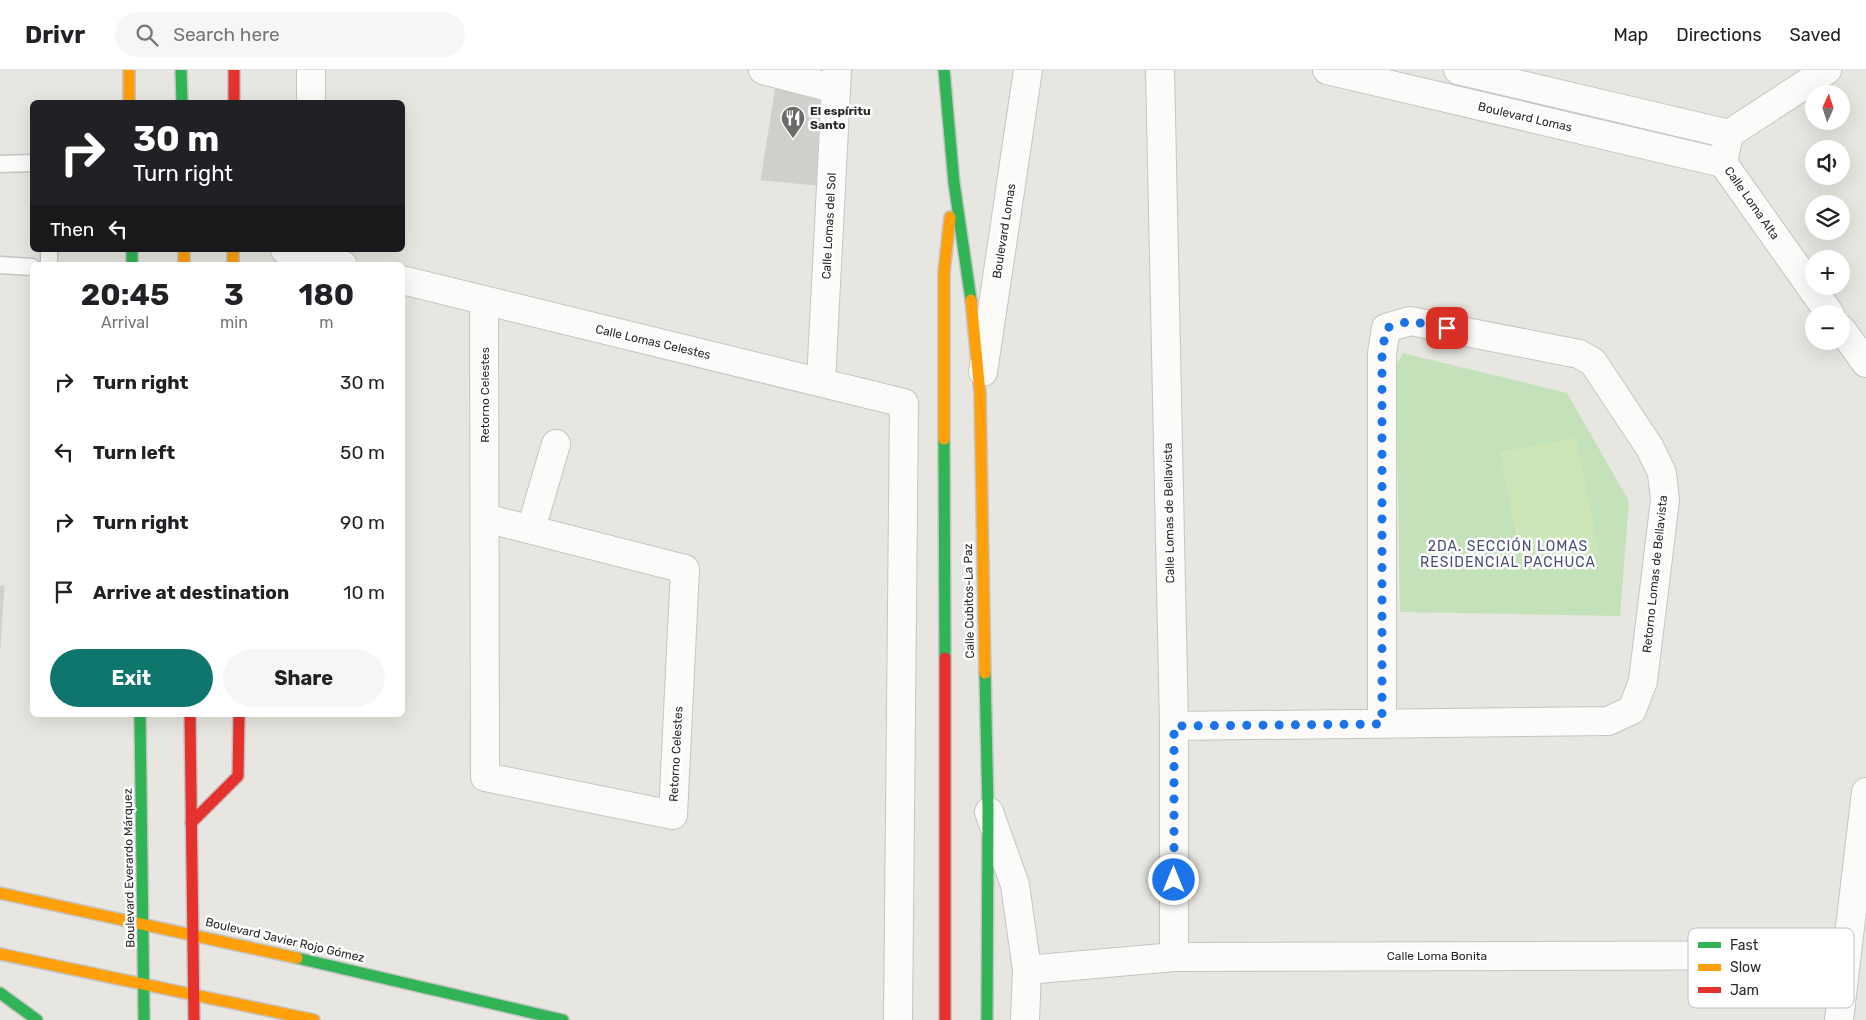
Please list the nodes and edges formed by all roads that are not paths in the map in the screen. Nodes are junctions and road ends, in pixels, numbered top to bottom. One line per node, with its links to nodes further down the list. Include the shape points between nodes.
1 (129, 70): 13 (main road)
2 (182, 70): 14 (main road)
3 (234, 70): 15 (main road)
4 (311, 70): 16 (street)
5 (763, 70): 12 (street)
6 (944, 70): 21 (main road, Calle Cubitos-La Paz)
7 (1028, 70): 32 (street, Boulevard Lomas)
8 (1160, 70): 40 (street, Calle Lomas de Bellavista)
9 (1326, 70): 20 (street, Boulevard Lomas)
10 (1458, 70): 17 (street)
11 (1828, 70): 17 (street)
12 (837, 79): 31 (street, Calle Lomas del Sol)
13 (129, 100)
14 (182, 100)
15 (234, 100)
16 (311, 100)
17 (1729, 134): 20 (street, Calle Loma Alta)
18 (30, 162): 19 (lane)
19 (0, 164)
20 (1723, 164): 28 (street, Calle Loma Alta)
21 (954, 183): 32 (main road, Calle Cubitos-La Paz, via 969,274); 61 (main road, Calle Cubitos-La Paz, via 944,272)
22 (301, 252): 23 (street)
23 (333, 262)
24 (0, 265): 25 (lane)
25 (30, 267)
26 (405, 281): 27 (street, Calle Lomas Celestes)
27 (484, 301): 31 (street, Calle Lomas Celestes); 34 (street, Retorno Celestes)
28 (1824, 305)
29 (1850, 342): 30 (street)
30 (1866, 364)
31 (821, 382): 60 (street, Calle Lomas Celestes, via 904,403)
32 (980, 393): 42 (main road, Calle Cubitos-La Paz)
33 (556, 444): 35 (street)
34 (485, 518): 35 (street, Retorno Celestes); 35 (street, Retorno Celestes, via 484,777 672,815 685,569)
35 (531, 529)
36 (140, 717): 45 (main road, Boulevard Everardo Márquez)
37 (190, 717): 43 (main road)
38 (239, 717): 43 (main road, via 238,776)
39 (1382, 724): 39 (street, Retorno Lomas de Bellavista, via 1608,721 1632,710 1643,681 1665,500 1662,473 1650,448 1593,362 1579,354 1410,321 1386,328 1382,354); 40 (street, Retorno Lomas de Bellavista)
40 (1174, 726): 50 (street, Calle Lomas de Bellavista)
41 (1866, 792): 46 (street)
42 (988, 810): 51 (street, via 1015,885); 62 (main road, Calle Cubitos-La Paz)
43 (191, 823): 47 (main road)
44 (0, 893): 45 (main road, Boulevard Javier Rojo Gómez)
45 (144, 922): 47 (main road, Boulevard Javier Rojo Gómez); 52 (main road, Boulevard Everardo Márquez)
46 (1849, 928)
47 (192, 933): 54 (main road); 59 (main road, Boulevard Javier Rojo Gómez)
48 (0, 954): 52 (main road)
49 (1688, 955): 50 (street, Calle Loma Bonita)
50 (1174, 957): 51 (street, Calle Loma Bonita)
51 (1028, 970): 63 (street)
52 (144, 984): 54 (main road); 56 (main road, Boulevard Everardo Márquez)
53 (0, 993): 55 (main road)
54 (194, 994): 57 (main road); 58 (main road)
55 (37, 1020)
56 (144, 1020)
57 (194, 1020)
58 (314, 1020)
59 (563, 1020)
60 (898, 1020)
61 (945, 1020)
62 (987, 1020)
63 (1024, 1020)

